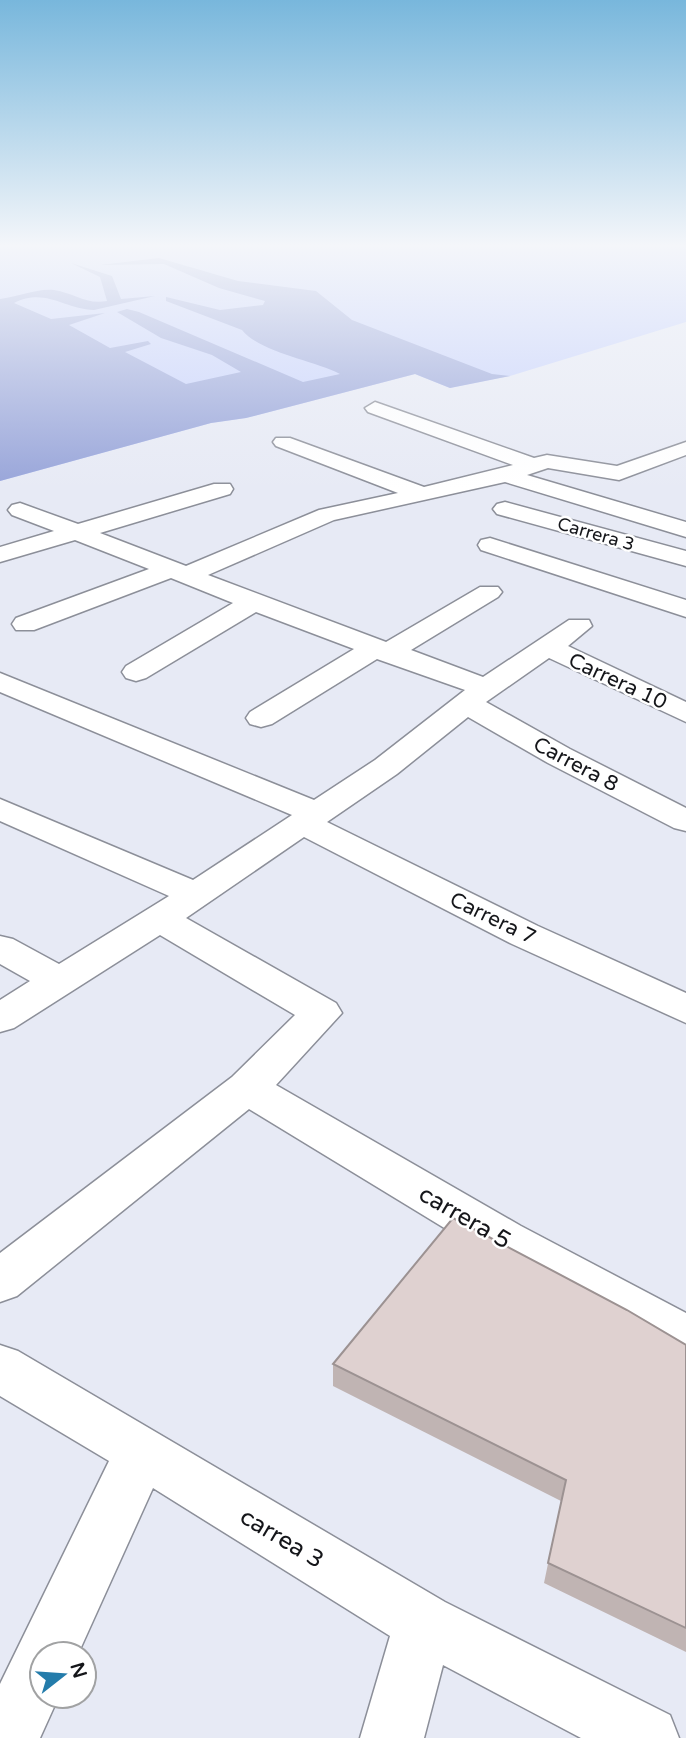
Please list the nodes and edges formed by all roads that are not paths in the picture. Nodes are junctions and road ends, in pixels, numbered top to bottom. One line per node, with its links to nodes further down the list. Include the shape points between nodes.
1 (375, 408): 4 (street)
2 (283, 442): 8 (street)
3 (686, 448): 5 (street)
4 (536, 466): 5 (street, via 547,461); 6 (street)
5 (619, 473): 9 (street)
6 (505, 475): 8 (street); 9 (street)
7 (222, 489): 13 (street)
8 (421, 494): 17 (street, via 327,515)
9 (576, 496): 12 (street)
10 (505, 509): 16 (street, Carrera 3)
11 (20, 510): 13 (street, Carrera 8)
12 (686, 530)
13 (76, 534): 15 (street); 17 (street, Carrera 8)
14 (489, 545): 20 (street)
15 (0, 555)
16 (686, 559)
17 (181, 571): 19 (street, Carrera 8); 21 (street)
18 (489, 592): 24 (street)
19 (254, 602): 24 (street, Carrera 8); 25 (street)
20 (686, 609)
21 (25, 624)
22 (579, 626): 23 (street)
23 (550, 648): 27 (street); 28 (street, Carrera 10)
24 (381, 650): 27 (street, Carrera 8); 29 (street)
25 (136, 672)
26 (0, 682): 31 (street, Carrera 7)
27 (477, 696): 31 (street, via 386,767); 32 (street, Carrera 8, via 559,756)
28 (686, 713)
29 (261, 718)
30 (0, 809): 33 (street)
31 (309, 818): 33 (street); 37 (street, Carrera 7, via 525,935)
32 (686, 821)
33 (196, 895): 34 (street)
34 (160, 919): 36 (street); 39 (street, via 322,1013)
35 (0, 948): 36 (street)
36 (60, 981): 38 (street)
37 (686, 1009)
38 (0, 1018)
39 (247, 1088): 40 (street); 41 (street, carrera 5, via 504,1240)
40 (0, 1281)
41 (686, 1338)
42 (0, 1367): 43 (street, carrea 3)
43 (142, 1451): 44 (street, carrea 3); 45 (street)
44 (424, 1623): 48 (street); 49 (street, carrea 3)
45 (54, 1640)
46 (28, 1694): 47 (street)
47 (7, 1738)
48 (392, 1738)
49 (647, 1738)

